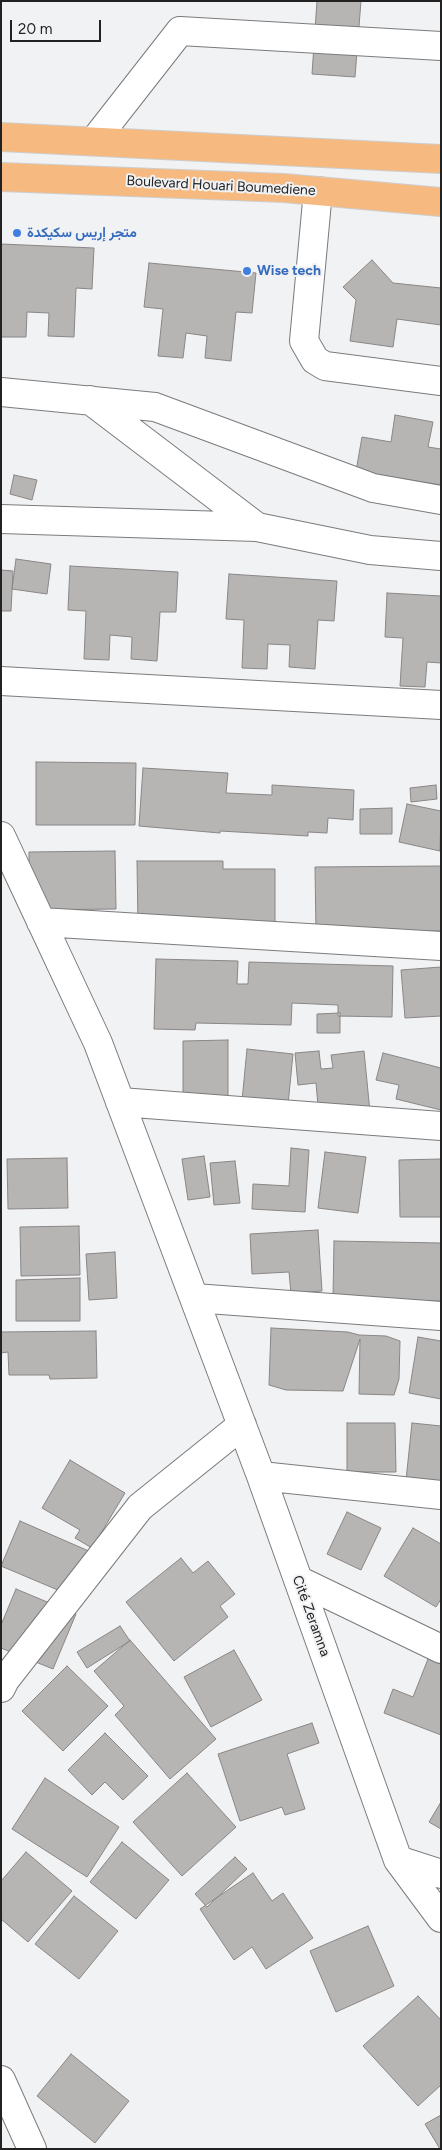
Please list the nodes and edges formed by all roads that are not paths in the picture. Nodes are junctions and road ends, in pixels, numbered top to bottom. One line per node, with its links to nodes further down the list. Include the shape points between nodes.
1 (441, 46): 3 (street, via 180,31)
2 (1, 137): 3 (highway)
3 (94, 141): 4 (highway)
4 (441, 159)
5 (1, 176): 6 (highway, Boulevard Houari Boumediene)
6 (318, 191): 7 (highway, Boulevard Houari Boumediene); 8 (street, via 304,341 315,360 325,366)
7 (441, 202)
8 (441, 381)
9 (1, 392): 10 (street)
10 (90, 400): 11 (street, via 155,407 373,488); 13 (street)
11 (441, 500)
12 (1, 519): 13 (street)
13 (257, 527): 14 (street, via 370,550)
14 (441, 556)
15 (1, 681): 16 (street)
16 (441, 705)
17 (1, 836): 18 (street, Cité Zeramna)
18 (41, 922): 19 (street); 20 (street, Cité Zeramna, via 98,1043)
19 (441, 946)
20 (120, 1102): 21 (street); 22 (street, Cité Zeramna)
21 (441, 1126)
22 (194, 1298): 23 (street); 24 (street, Cité Zeramna)
23 (441, 1316)
24 (242, 1425): 25 (street, Cité Zeramna); 29 (street, via 140,1508)
25 (261, 1476): 26 (street); 27 (street, Cité Zeramna)
26 (441, 1495)
27 (298, 1580): 28 (street); 30 (street, Cité Zeramna)
28 (441, 1649)
29 (1, 1688)
30 (398, 1860): 31 (street); 32 (street, Cité Zeramna)
31 (441, 1874)
32 (441, 1918)
33 (1, 2080): 34 (street)
34 (32, 2149)

